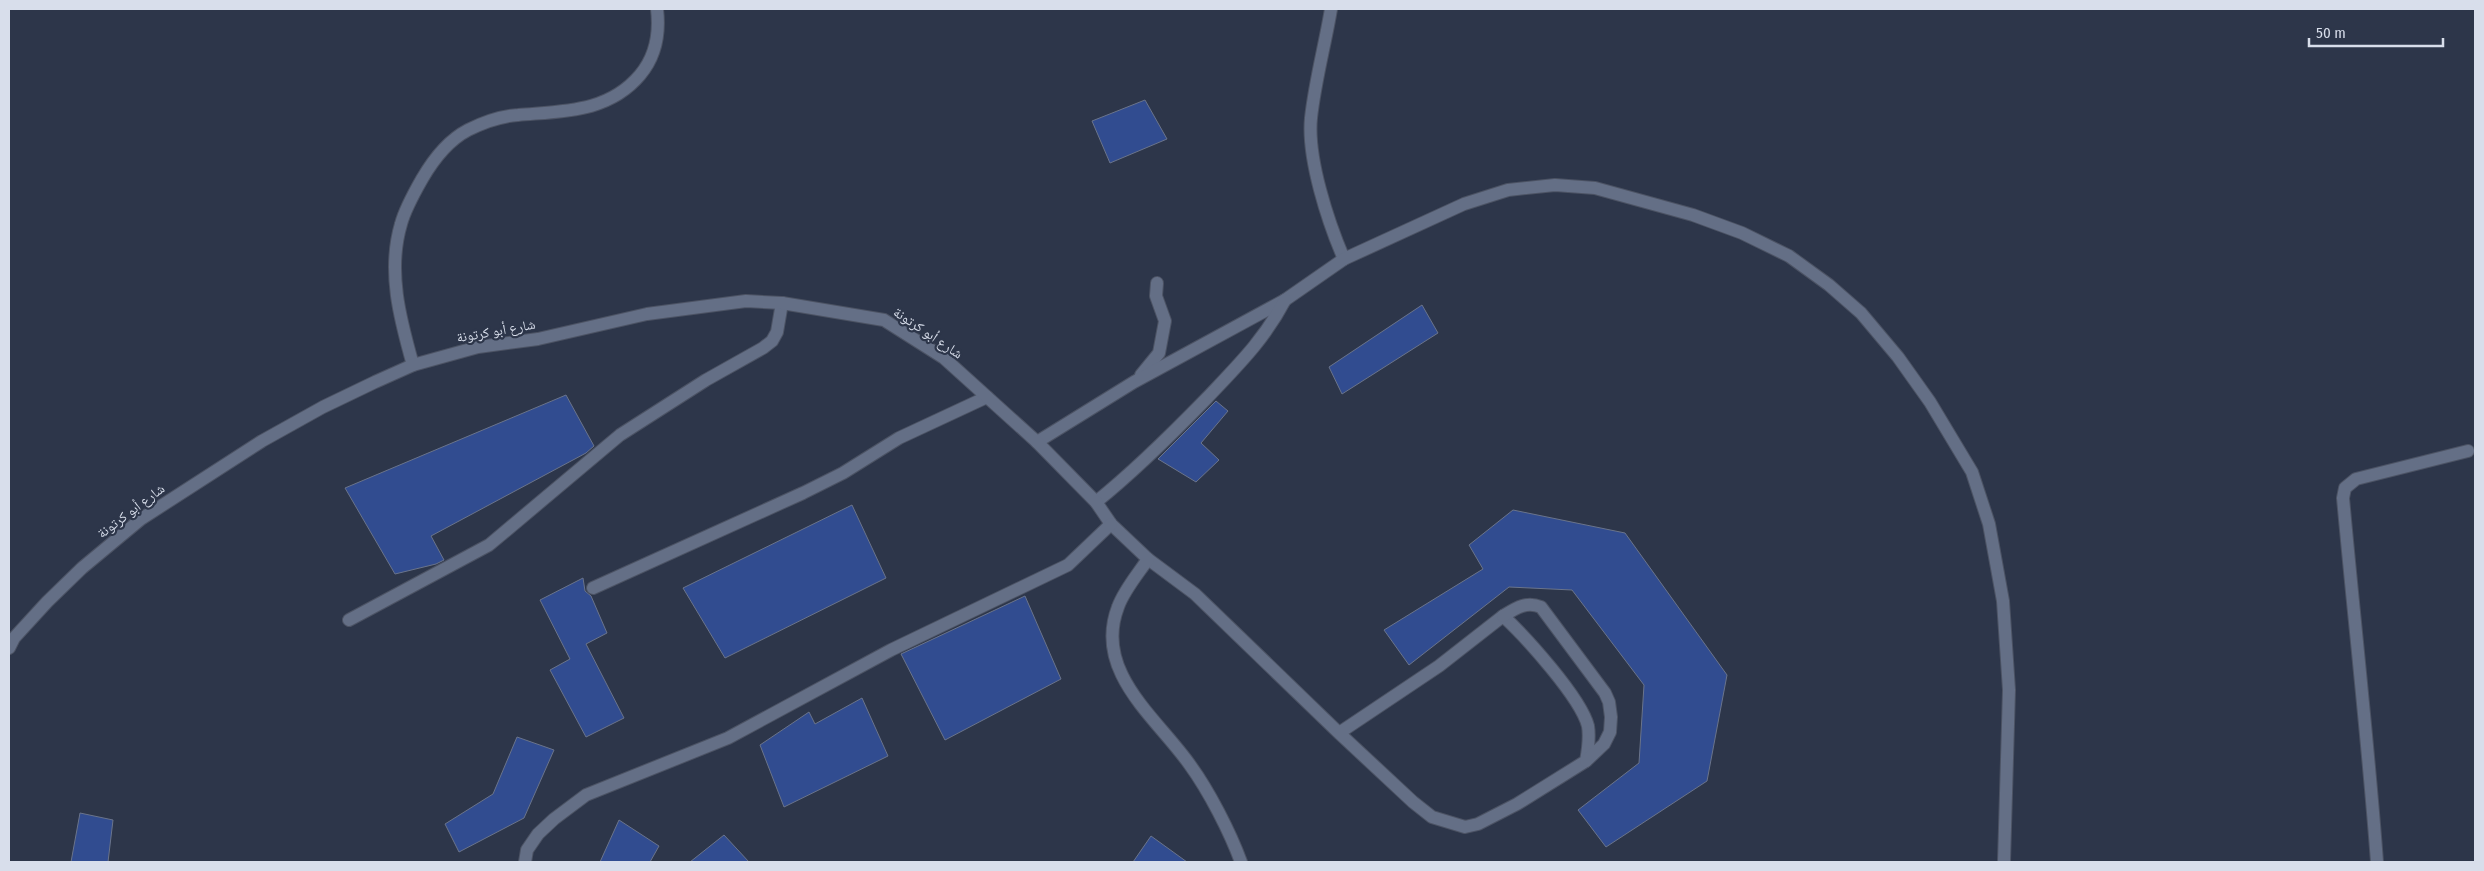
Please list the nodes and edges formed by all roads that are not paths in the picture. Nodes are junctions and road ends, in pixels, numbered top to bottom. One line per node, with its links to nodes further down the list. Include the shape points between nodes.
1 (657, 9): 7 (street, via 659,25 650,63 615,97 596,106 517,115 488,123 467,131 434,159 401,223 396,253 395,292)
2 (1331, 9): 3 (street, via 1311,120 1314,163 1324,206)
3 (1344, 259): 5 (street); 23 (street, via 1464,204 1508,190 1555,185 1595,188 1693,214 1742,233 1789,256 1861,313 1930,402 1972,472 1989,524 2003,601 2009,690)
4 (1157, 283): 8 (street, via 1156,296 1165,322 1159,354)
5 (1285, 300): 8 (street); 12 (street, via 1270,329 1242,361 1156,452)
6 (782, 303): 7 (street, شارع أبو كرتونة, via 746,301 647,314 538,339 478,347); 9 (street, شارع أبو كرتونة, via 884,320 944,358); 17 (street, via 777,332 763,348 620,435 489,545)
7 (413, 365): 18 (street, شارع أبو كرتونة, via 323,407 262,441 142,519 82,568)
8 (1134, 382): 10 (street)
9 (988, 397): 10 (street, شارع أبو كرتونة); 15 (street, via 900,438 803,493)
10 (1037, 442): 12 (street, شارع أبو كرتونة)
11 (2468, 451): 24 (street, via 2356,479 2345,488 2343,498)
12 (1096, 502): 13 (street, شارع أبو كرتونة)
13 (1111, 524): 14 (street, شارع أبو كرتونة); 21 (street, via 1068,565 891,650 728,738 586,795 538,834 527,850)
14 (1148, 559): 19 (street, شارع أبو كرتونة, via 1195,594); 22 (street, via 1117,608 1116,663 1124,683 1191,766 1234,843)
15 (593, 588)
16 (1503, 616): 19 (street, شارع أبو كرتونة, via 1439,666); 20 (street, via 1531,643 1583,714 1588,726); 20 (street, شارع أبو كرتونة, via 1522,605 1534,604 1541,608 1605,693 1612,717 1610,732 1604,744)
17 (349, 620)
18 (11, 640)
19 (1339, 733): 20 (street, شارع أبو كرتونة, via 1413,802 1432,816 1465,827 1518,804)
20 (1586, 761)
21 (525, 862)
22 (1241, 862)
23 (2004, 862)
24 (2377, 862)

